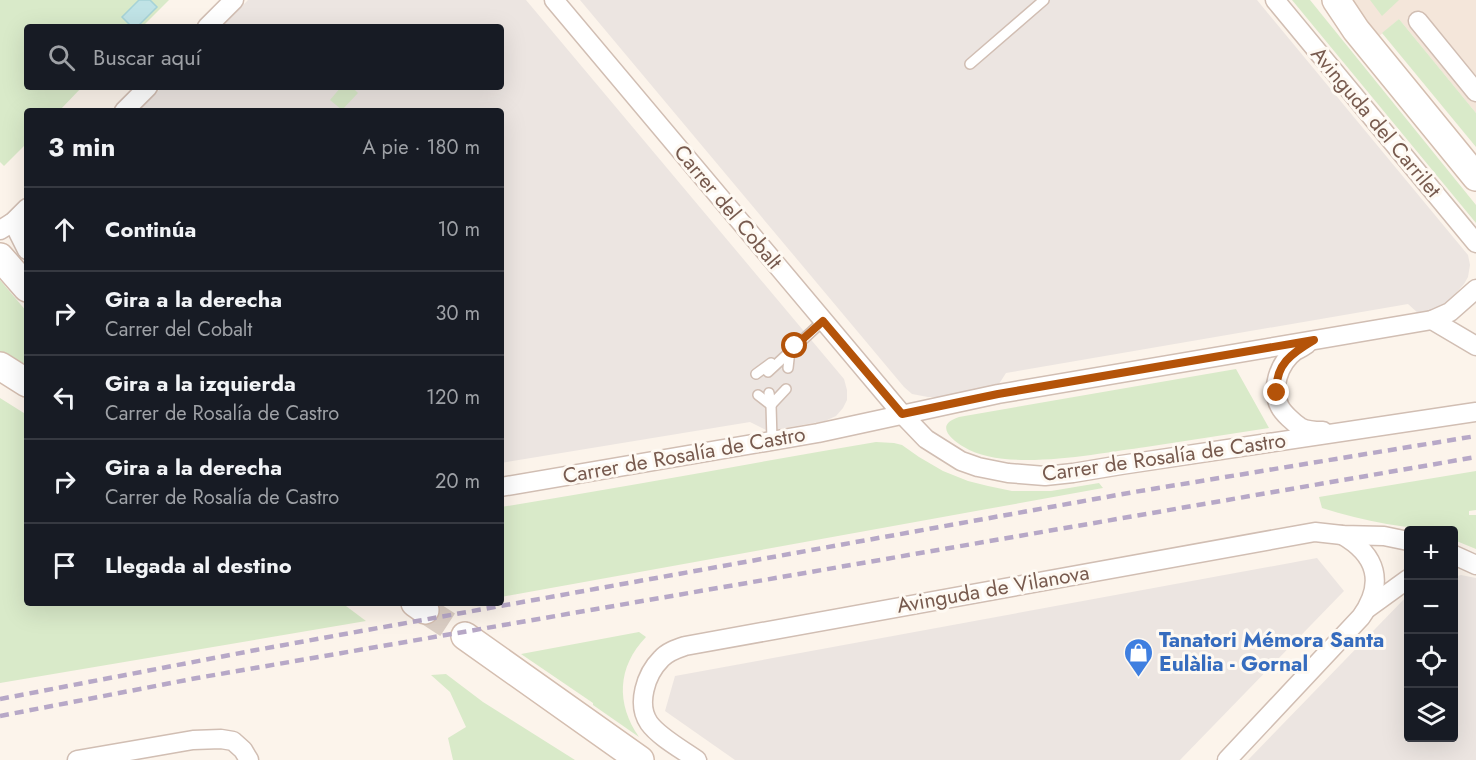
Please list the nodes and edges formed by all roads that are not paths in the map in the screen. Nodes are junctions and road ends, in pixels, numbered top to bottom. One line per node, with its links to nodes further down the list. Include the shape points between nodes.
1 (234, 0): 8 (street)
2 (554, 0): 23 (street, Carrer del Cobalt)
3 (1044, 0): 10 (lane)
4 (1275, 0): 17 (street, Avinguda del Carrilet)
5 (1324, 0): 9 (street, Avinguda del Carrilet)
6 (1336, 0): 9 (street, Avinguda del Carrilet)
7 (1418, 21): 12 (street)
8 (210, 24)
9 (1356, 30): 14 (street, Avinguda del Carrilet)
10 (970, 64)
11 (145, 90): 13 (street)
12 (1476, 92)
13 (127, 108)
14 (1476, 177)
15 (24, 211): 16 (street)
16 (7, 226): 18 (street)
17 (1476, 243)
18 (24, 246)
19 (0, 257): 20 (street)
20 (24, 285)
21 (1476, 289): 22 (street, via 1450,312)
22 (1432, 320): 24 (street, Carrer de Rosalía de Castro); 25 (street)
23 (823, 321): 26 (lane); 36 (street, Carrer del Cobalt)
24 (1314, 340): 36 (street, Carrer de Rosalía de Castro); 37 (street, Carrer de Rosalía de Castro, via 1294,352 1279,372 1276,383 1280,406 1300,427)
25 (1476, 346)
26 (790, 350): 28 (lane); 29 (lane); 30 (lane)
27 (0, 366): 31 (street)
28 (788, 368)
29 (772, 371)
30 (756, 374)
31 (24, 381)
32 (778, 391): 34 (lane)
33 (758, 395): 34 (lane)
34 (771, 405): 38 (lane)
35 (1476, 412): 37 (street, Carrer de Rosalía de Castro)
36 (902, 414): 37 (street, Carrer de Rosalía de Castro, via 926,439 961,461 1008,473 1045,476); 38 (street, Carrer de Rosalía de Castro)
37 (1337, 433)
38 (772, 440): 39 (street, Carrer de Rosalía de Castro)
39 (504, 486)
40 (1342, 535): 41 (street); 43 (street, via 1362,549 1373,568 1374,590); 48 (street, Avinguda de Vilanova, via 1315,532 685,646 660,659 645,686 644,708 646,718 657,732)
41 (1404, 540)
42 (1407, 580): 43 (street)
43 (1368, 608): 49 (street)
44 (465, 636): 47 (street)
45 (246, 755): 46 (street, via 233,741 220,738)
46 (77, 760)
47 (640, 760)
48 (697, 760)
49 (1227, 760)

